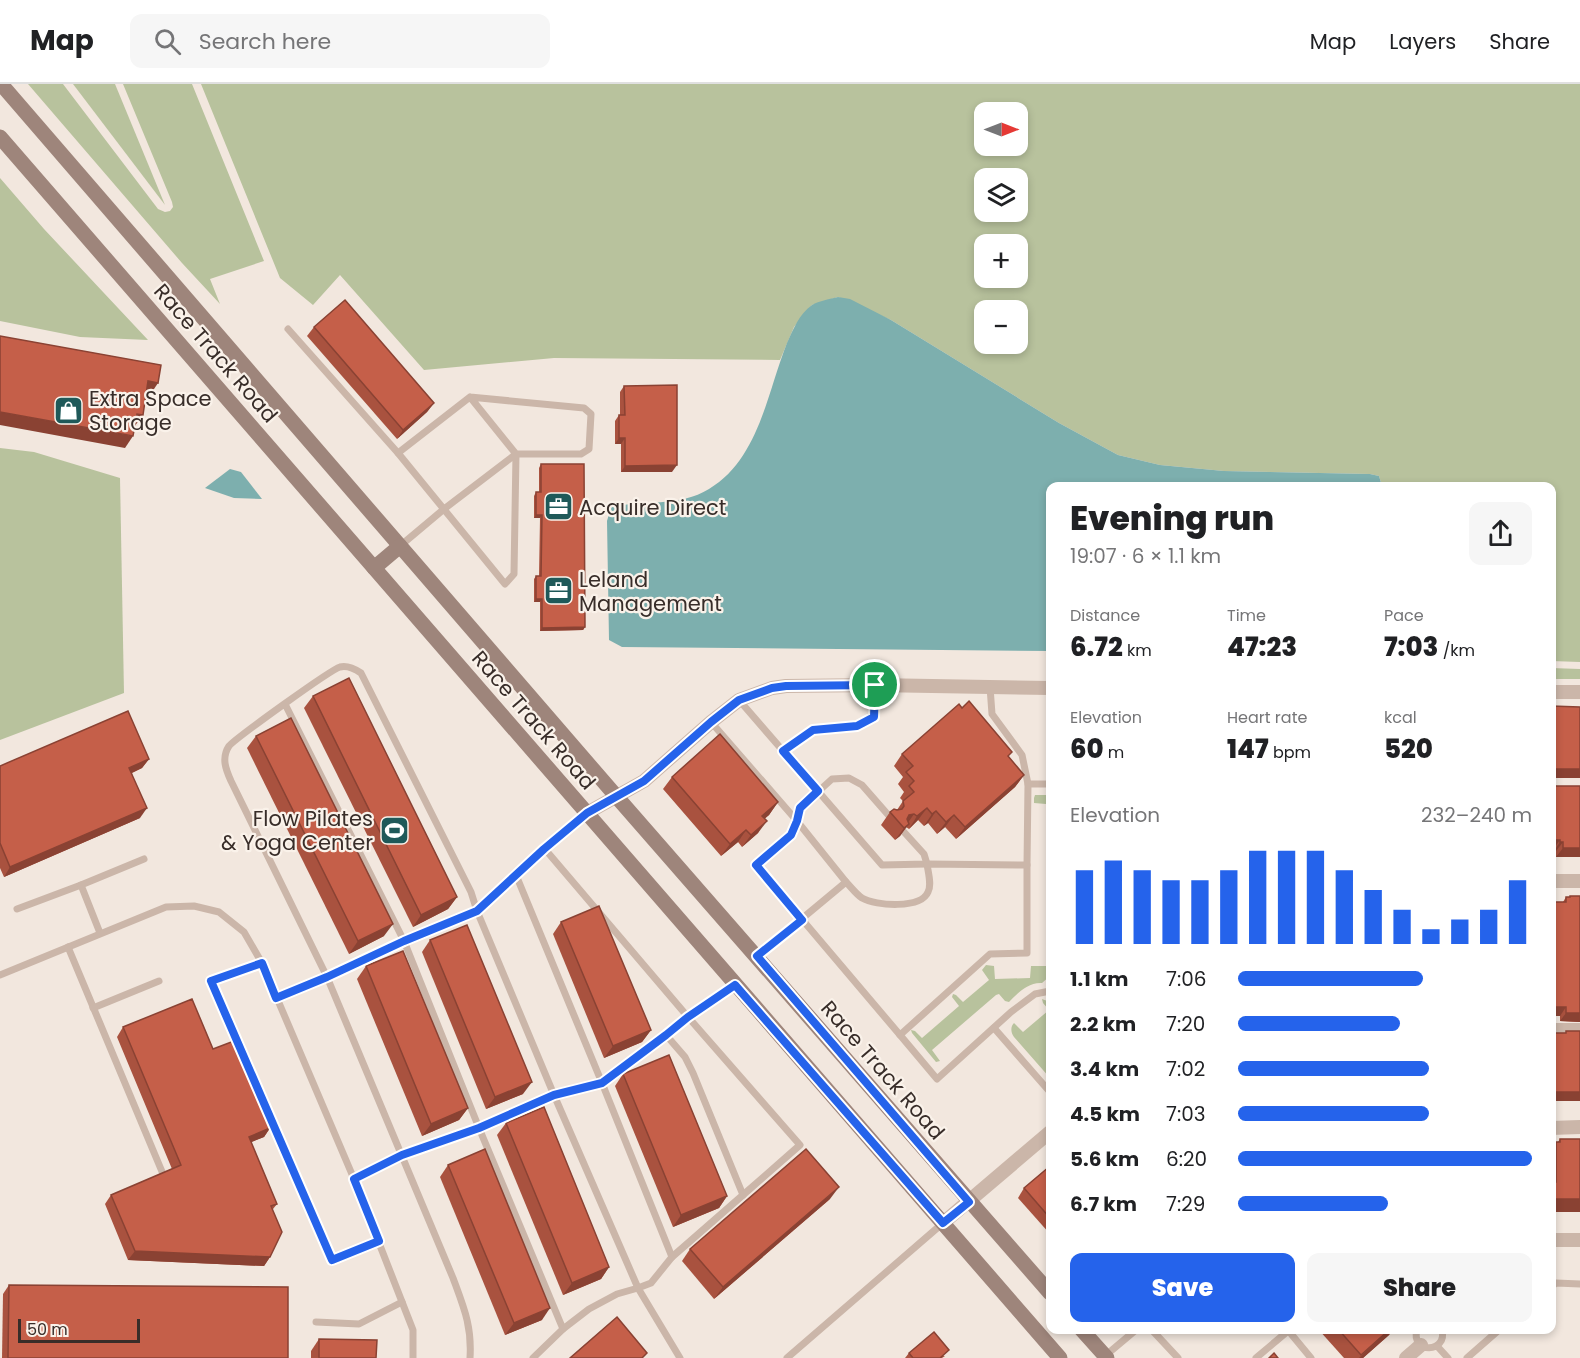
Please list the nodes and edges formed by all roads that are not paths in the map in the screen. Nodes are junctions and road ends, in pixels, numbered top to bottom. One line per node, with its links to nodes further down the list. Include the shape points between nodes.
1 (1, 84): 8 (main road, Race Track Road)
2 (0, 137): 9 (main road, Race Track Road)
3 (288, 329): 5 (lane)
4 (470, 397): 5 (lane); 6 (lane); 6 (lane, via 584,408 591,414 589,449 581,454)
5 (398, 453): 7 (lane)
6 (516, 454): 7 (lane); 7 (lane, via 514,574 505,584)
7 (444, 509): 8 (lane)
8 (400, 546): 9 (main road); 22 (main road, Race Track Road)
9 (374, 568): 23 (main road, Race Track Road)
10 (875, 685): 11 (street); 15 (street, via 786,686); 18 (lane, via 874,717 857,726 813,730)
11 (990, 686): 12 (street); 19 (lane, via 992,714 1022,755)
12 (1046, 688)
13 (1556, 692): 14 (street)
14 (1580, 692)
15 (739, 700): 17 (street); 18 (lane)
16 (285, 704): 37 (lane, via 340,667 361,674); 40 (lane); 45 (lane, via 239,737 224,758 231,781)
17 (711, 722): 22 (street, via 644,781); 25 (lane)
18 (783, 751): 21 (lane)
19 (1028, 784): 20 (lane); 30 (lane)
20 (1046, 784)
21 (818, 791): 24 (lane, via 832,779 849,778 862,785); 25 (lane, via 800,808); 29 (lane, via 882,865)
22 (616, 796): 23 (street); 42 (main road, Race Track Road)
23 (587, 813): 27 (lane); 47 (main road, Race Track Road)
24 (890, 817)
25 (797, 821): 34 (lane); 38 (lane, via 791,835 756,865)
26 (904, 832): 29 (lane, via 924,854)
27 (544, 849): 31 (lane); 51 (lane)
28 (144, 858): 35 (lane)
29 (927, 864): 30 (lane); 34 (lane, via 929,892 912,903 870,902)
30 (1027, 865): 56 (lane, via 1027,953 990,954)
31 (516, 875): 37 (lane); 57 (lane)
32 (1556, 881): 33 (street)
33 (1580, 881)
34 (846, 882): 38 (lane)
35 (81, 885): 36 (lane); 39 (lane)
36 (17, 909)
37 (477, 911): 40 (lane); 59 (lane)
38 (802, 920): 42 (lane); 56 (lane)
39 (100, 933): 41 (lane); 43 (lane, via 166,907 194,906 219,912 244,932)
40 (404, 941): 45 (lane); 61 (lane)
41 (68, 947): 44 (lane); 50 (lane)
42 (757, 956): 68 (main road, Race Track Road)
43 (262, 963): 49 (lane); 72 (lane, via 211,981 332,1260)
44 (0, 975)
45 (327, 977): 49 (lane); 64 (lane)
46 (159, 981): 50 (lane)
47 (735, 985): 51 (lane); 69 (main road, Race Track Road)
48 (1046, 992): 52 (lane, via 1035,994)
49 (276, 998): 66 (lane)
50 (93, 1008): 65 (lane)
51 (688, 1017): 55 (lane); 67 (lane, via 800,1145)
52 (994, 1028): 56 (lane, via 937,1079); 58 (lane)
53 (1556, 1030): 54 (street)
54 (1580, 1030)
55 (666, 1035): 57 (lane); 67 (lane, via 693,1073)
56 (900, 1035)
57 (602, 1083): 59 (lane); 73 (lane)
58 (1046, 1087)
59 (554, 1095): 61 (lane); 76 (lane)
60 (1580, 1127): 62 (street)
61 (479, 1128): 64 (lane); 80 (lane)
62 (1556, 1128)
63 (1046, 1135): 68 (street)
64 (402, 1155): 66 (lane); 93 (lane, via 466,1315)
65 (163, 1174)
66 (354, 1179): 72 (lane)
67 (743, 1195): 73 (lane)
68 (969, 1202): 69 (street); 77 (main road, Race Track Road)
69 (943, 1223): 96 (lane); 97 (main road, Race Track Road)
70 (1556, 1240): 71 (street)
71 (1580, 1240)
72 (379, 1241): 78 (lane)
73 (672, 1257): 76 (lane, via 651,1283)
74 (1556, 1283): 75 (lane)
75 (1580, 1284)
76 (638, 1288): 80 (lane, via 589,1309); 95 (lane)
77 (1046, 1289)
78 (402, 1302): 79 (lane, via 359,1323); 92 (lane, via 413,1330)
79 (316, 1322)
80 (563, 1329): 94 (lane)
81 (1085, 1334): 91 (main road)
82 (1131, 1334): 91 (lane)
83 (1156, 1334): 98 (lane)
84 (1283, 1334): 99 (lane)
85 (1291, 1334): 100 (lane)
86 (1416, 1334): 89 (lane)
87 (1443, 1334): 90 (lane)
88 (1494, 1334): 103 (lane)
89 (1421, 1345): 90 (lane); 101 (street)
90 (1437, 1346): 102 (lane)
91 (1106, 1357)
92 (412, 1358)
93 (470, 1358)
94 (533, 1358)
95 (680, 1358)
96 (787, 1358)
97 (1060, 1358)
98 (1178, 1358)
99 (1256, 1358)
100 (1311, 1358)
101 (1406, 1358)
102 (1448, 1358)
103 (1467, 1358)

